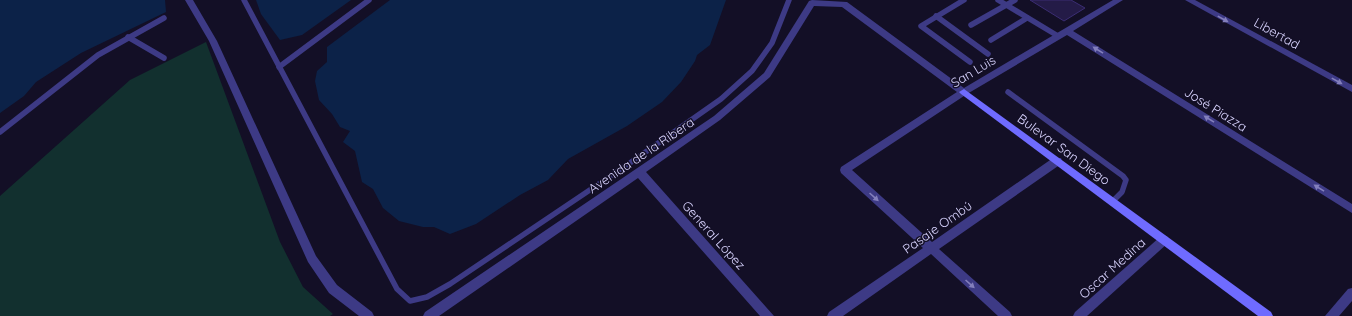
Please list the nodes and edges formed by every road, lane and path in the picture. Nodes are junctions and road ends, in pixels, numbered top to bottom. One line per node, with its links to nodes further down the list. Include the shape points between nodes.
1 (189, 0): 35 (street, via 213,41 312,259 334,289)
2 (244, 0): 23 (lane)
3 (369, 0): 23 (lane)
4 (789, 0): 23 (lane, via 772,43 752,71 721,99 450,284 427,297 410,301 397,290)
5 (964, 0): 12 (lane)
6 (998, 0): 11 (lane)
7 (1015, 0): 11 (lane)
8 (1119, 0): 16 (street, San Luis)
9 (1189, 0): 24 (street, Libertad, one-way to 24)
10 (844, 4): 25 (street, Bulevar San Diego); 29 (street, Avenida de la Ribera, via 812,3 767,76 717,118)
11 (1006, 5): 14 (lane); 15 (lane)
12 (936, 16): 20 (lane); 22 (lane, via 922,24 922,28)
13 (164, 18): 18 (lane)
14 (1028, 18): 17 (lane); 19 (lane)
15 (971, 25)
16 (1067, 31): 17 (street, San Luis); 31 (street, José Piazza, one-way to 16)
17 (1058, 36): 25 (street, San Luis)
18 (128, 37): 21 (lane); 27 (lane, via 98,55)
19 (991, 40)
20 (988, 54)
21 (164, 58)
22 (970, 62)
23 (279, 67)
24 (1352, 89)
25 (964, 92): 28 (street, Bulevar San Diego); 33 (street, San Luis, one-way to 33, via 845,170)
26 (1008, 92): 30 (lane, via 1123,176 1126,180 1124,188)
27 (0, 132)
28 (1057, 161): 30 (street, Bulevar San Diego); 33 (street, Pasaje Ombú)
29 (639, 172): 36 (street, Avenida de la Ribera); 37 (street, General López)
30 (1112, 202): 32 (street, Bulevar San Diego)
31 (1352, 209)
32 (1164, 240): 40 (street, Oscar Medina); 41 (street, Bulevar San Diego)
33 (930, 248): 38 (street, Pasaje Ombú); 39 (street, one-way to 39)
34 (1352, 293): 42 (street)
35 (368, 316)
36 (429, 316)
37 (768, 316)
38 (833, 316)
39 (1006, 316)
40 (1079, 316)
41 (1267, 316)
42 (1330, 316)

